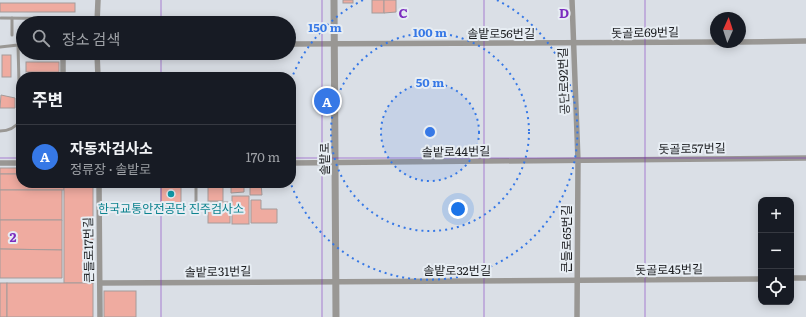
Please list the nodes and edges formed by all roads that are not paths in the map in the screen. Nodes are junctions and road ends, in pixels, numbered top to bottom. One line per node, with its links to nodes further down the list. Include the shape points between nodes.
1 (98, 0): 4 (street)
2 (334, 0): 15 (street, 솔밭로)
3 (572, 0): 13 (street, 공단로92번길)
4 (97, 16)
5 (1, 18): 6 (lane)
6 (12, 18): 7 (lane); 8 (lane)
7 (16, 18)
8 (12, 35)
9 (806, 41): 11 (street)
10 (710, 42): 13 (street, 돗골로69번길)
11 (746, 42)
12 (296, 44): 15 (street, 솔밭로56번길)
13 (573, 44): 15 (street, 솔밭로56번길); 26 (street, 공단로92번길)
14 (16, 45): 16 (lane)
15 (334, 45): 30 (street, 솔밭로)
16 (0, 47)
17 (18, 60): 20 (lane)
18 (63, 60): 21 (street)
19 (97, 60): 22 (street)
20 (19, 72)
21 (63, 72)
22 (98, 72)
23 (16, 126): 24 (lane, via 6,131)
24 (0, 130)
25 (806, 158): 26 (street, 돗골로57번길)
26 (578, 161): 30 (street, 솔밭로44번길); 38 (street, 큰들로65번길)
27 (0, 163): 28 (street)
28 (16, 163)
29 (296, 163): 30 (street, 솔밭로44번길)
30 (334, 163): 37 (street, 솔밭로)
31 (99, 188): 39 (street, 큰들로17번길)
32 (196, 188): 33 (lane)
33 (196, 205)
34 (794, 278): 35 (street)
35 (806, 278)
36 (758, 279): 38 (street, 돗골로45번길)
37 (336, 280): 38 (street, 솔밭로32번길); 39 (street, 솔밭로31번길); 41 (street, 솔밭로)
38 (577, 282): 42 (street, 큰들로65번길)
39 (100, 283): 40 (street, 큰들로17번길)
40 (100, 317)
41 (336, 317)
42 (577, 317)

